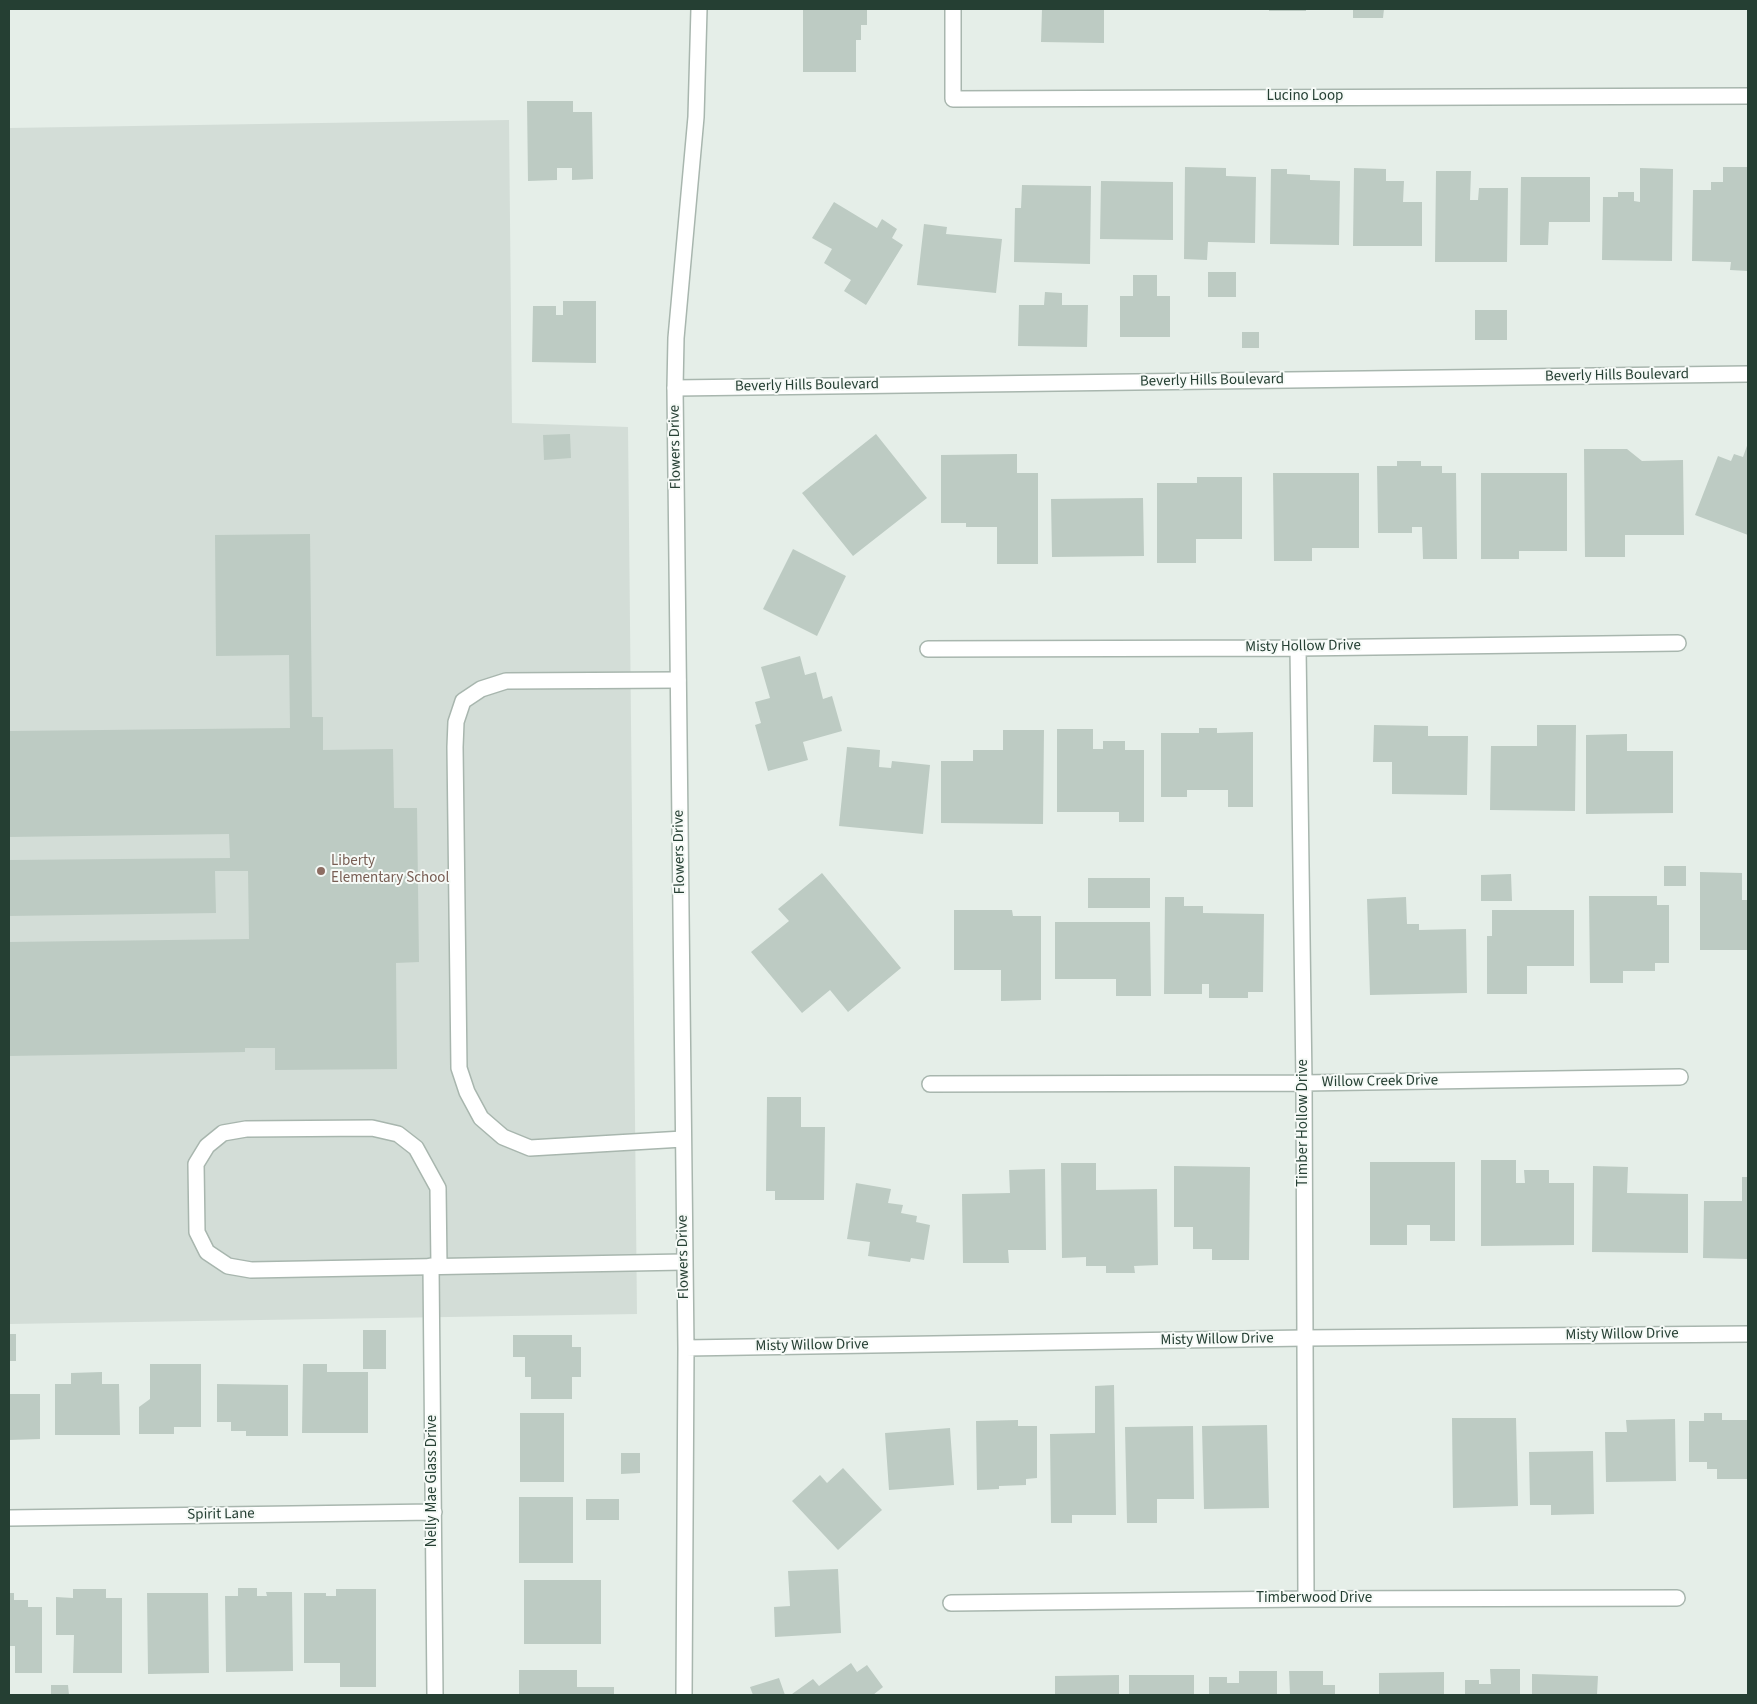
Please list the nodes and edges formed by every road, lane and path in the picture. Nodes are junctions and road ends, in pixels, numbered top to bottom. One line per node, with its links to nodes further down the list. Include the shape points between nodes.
1 (699, 9): 5 (street, Flowers Drive, via 696,117 676,338)
2 (953, 9): 3 (street, Lucino Loop, via 952,99)
3 (1748, 96)
4 (1748, 374): 5 (street, Beverly Hills Boulevard)
5 (675, 388): 9 (street, Flowers Drive)
6 (1678, 643): 7 (street, Misty Hollow Drive)
7 (1298, 648): 8 (street, Misty Hollow Drive); 11 (street, Timber Hollow Drive)
8 (928, 650)
9 (678, 680): 13 (street, Flowers Drive); 13 (street, via 506,681 481,689 463,701 456,722 455,748 459,1068 481,1118 503,1137 530,1148)
10 (1680, 1077): 11 (street, Willow Creek Drive)
11 (1304, 1083): 12 (street, Willow Creek Drive); 17 (street, Timber Hollow Drive)
12 (930, 1084)
13 (683, 1139): 14 (street, Flowers Drive)
14 (684, 1262): 15 (street); 18 (street, Flowers Drive)
15 (435, 1266): 15 (street, via 438,1188 416,1148 398,1134 372,1128 222,1133 207,1146 196,1164 197,1232 207,1252 228,1266 251,1270); 19 (street, Nelly Mae Glass Drive)
16 (1748, 1334): 17 (street, Misty Willow Drive)
17 (1305, 1338): 18 (street, Misty Willow Drive); 22 (street, Timber Hollow Drive)
18 (686, 1348): 25 (street, Flowers Drive)
19 (434, 1512): 20 (street, Spirit Lane); 24 (street, Nelly Mae Glass Drive)
20 (9, 1518)
21 (1677, 1598): 22 (street, Timberwood Drive)
22 (1306, 1599): 23 (street, Timberwood Drive)
23 (951, 1603)
24 (435, 1695)
25 (684, 1695)

